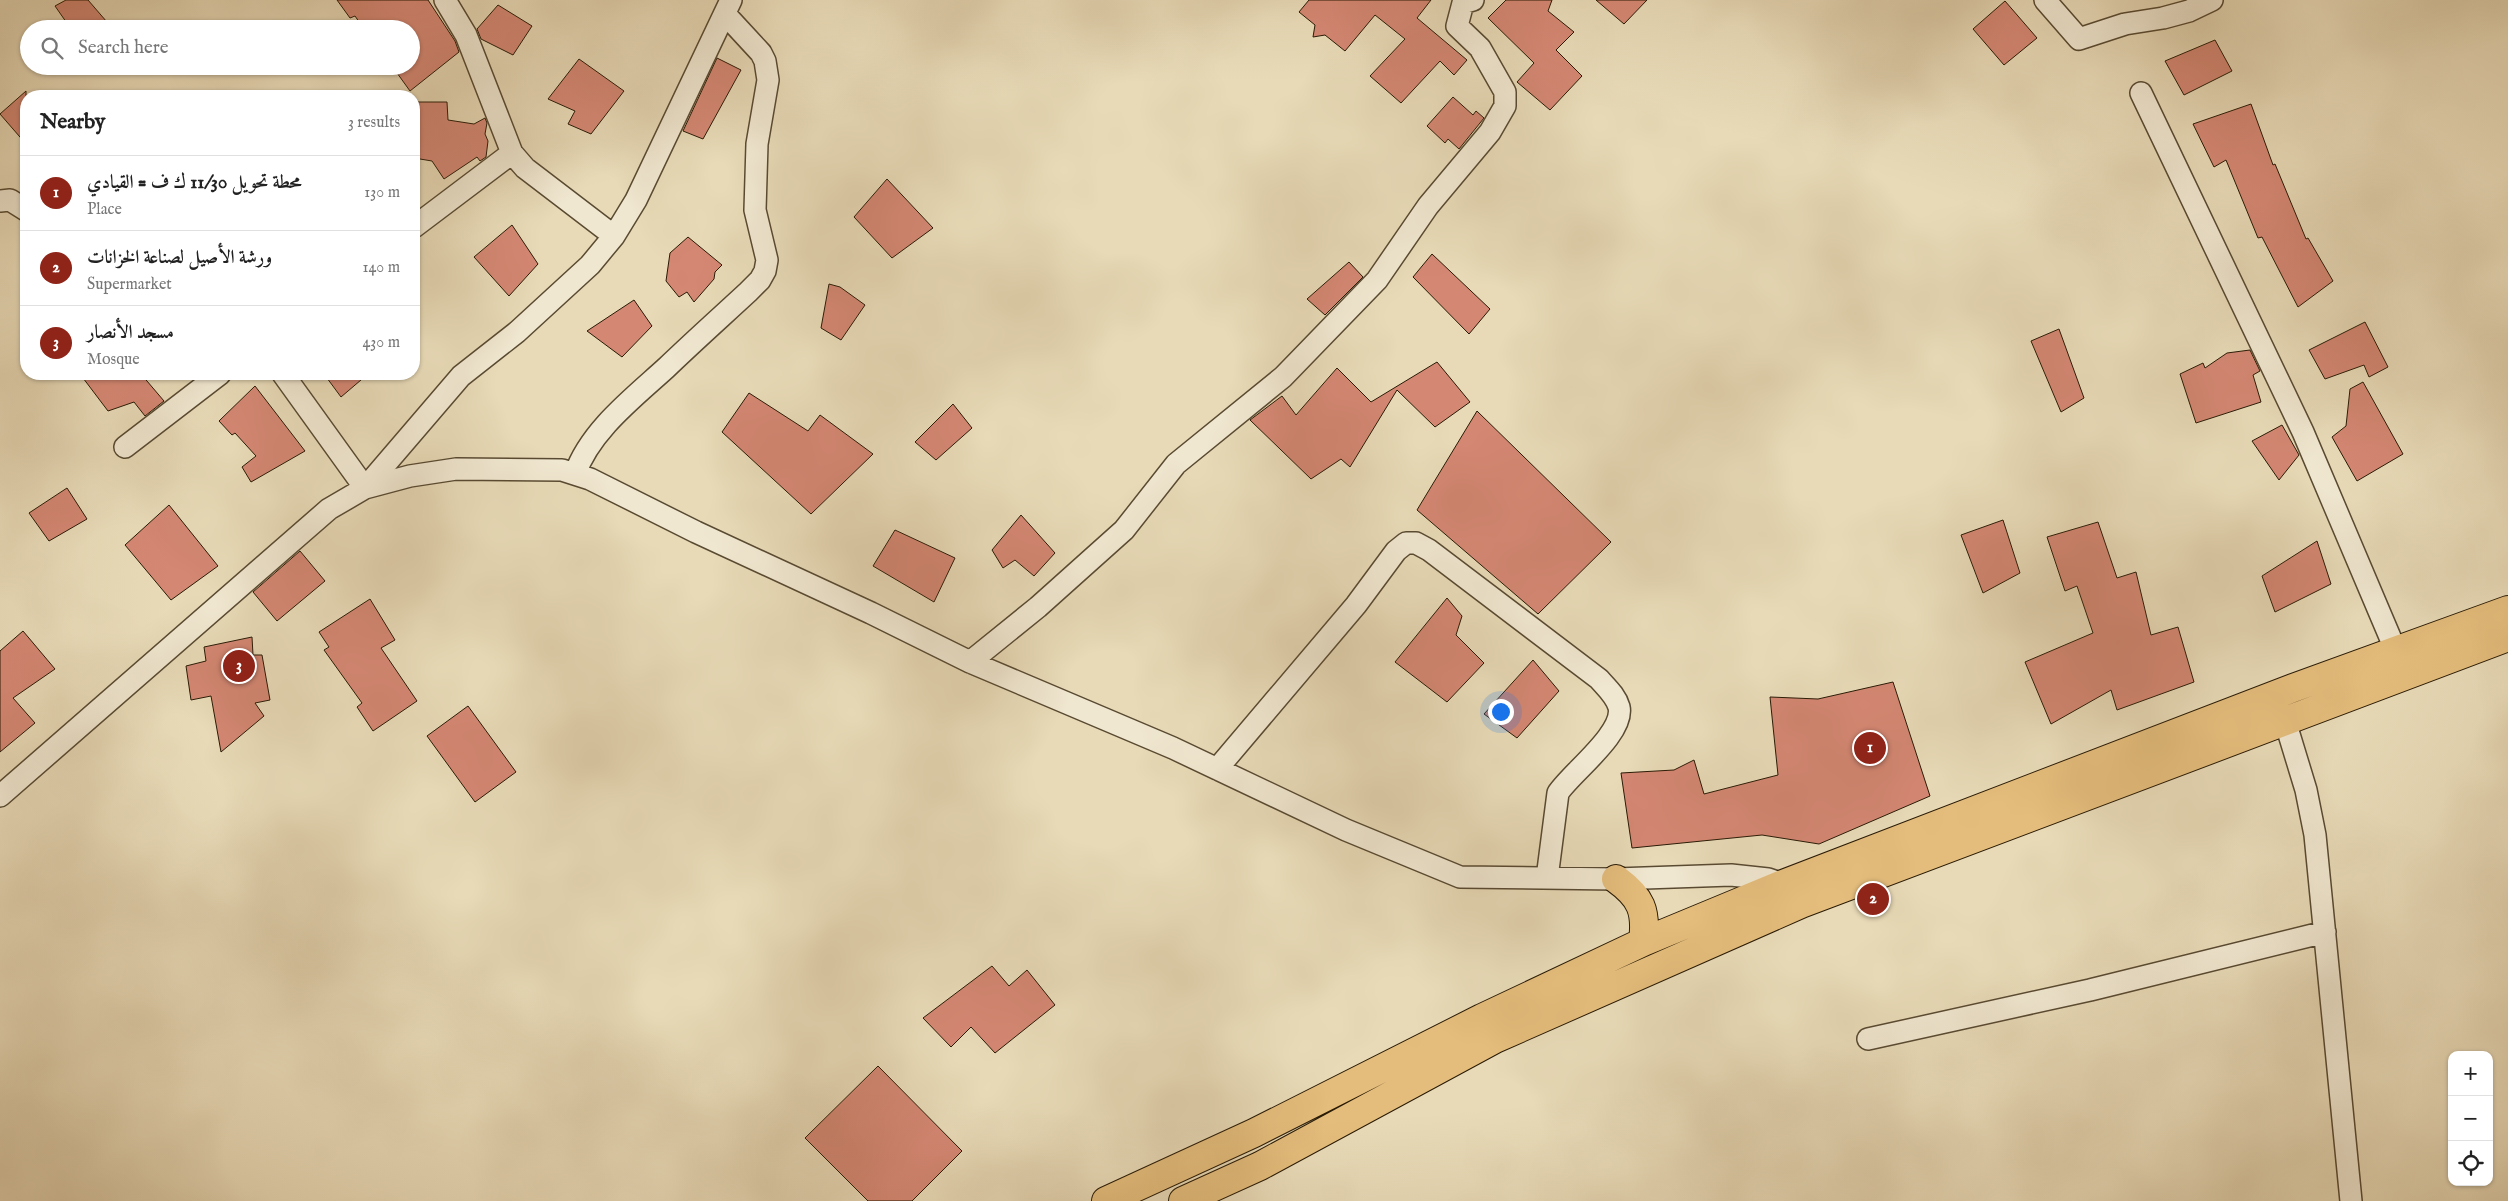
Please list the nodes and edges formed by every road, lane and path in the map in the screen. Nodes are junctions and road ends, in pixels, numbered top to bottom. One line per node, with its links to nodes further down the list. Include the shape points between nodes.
1 (445, 0): 7 (street, via 466,35)
2 (1473, 0): 19 (street, via 1464,4 1457,26 1480,48 1505,92 1504,106 1490,132 1428,206 1377,280 1290,370 1176,464 1124,530)
3 (2045, 0): 4 (street, via 2079,39 2125,24 2189,11)
4 (2212, 0)
5 (728, 7): 11 (street, via 636,200); 15 (street, via 761,53 768,80 758,144 755,210 767,260 765,271 748,292 594,438)
6 (2141, 93): 20 (street, via 2303,432)
7 (512, 153): 10 (street); 11 (street, via 525,168)
8 (0, 201): 9 (street, via 10,200)
9 (20, 206)
10 (420, 222)
11 (614, 236): 16 (street, via 590,265 561,292 461,376)
12 (212, 380): 14 (street)
13 (287, 380): 16 (street)
14 (125, 448)
15 (575, 474): 16 (street, via 562,470 456,469 410,476); 19 (street, via 590,478)
16 (365, 488): 23 (street, via 329,510)
17 (2508, 610): 20 (highway)
18 (2508, 637): 20 (highway)
19 (970, 662): 22 (street)
20 (2401, 663): 21 (highway); 26 (highway)
21 (2285, 721): 27 (highway); 28 (street, via 2306,790 2315,835)
22 (1217, 769): 24 (street, via 1346,830 1460,878); 24 (street, via 1356,605 1396,551 1406,542 1416,543 1599,679 1612,693 1620,709 1615,726 1596,753 1565,782 1558,793)
23 (3, 789)
24 (1547, 878): 25 (street)
25 (1616, 879): 26 (street, via 1731,875); 29 (highway, via 1631,890 1641,905 1646,924)
26 (1783, 884): 27 (street); 29 (highway)
27 (1800, 904): 32 (highway, via 1495,1040 1260,1166)
28 (2325, 932): 30 (street, via 2090,990); 33 (street)
29 (1643, 942): 31 (highway, via 1482,1018 1254,1133)
30 (1868, 1039)
31 (1106, 1201)
32 (1183, 1201)
33 (2351, 1201)

